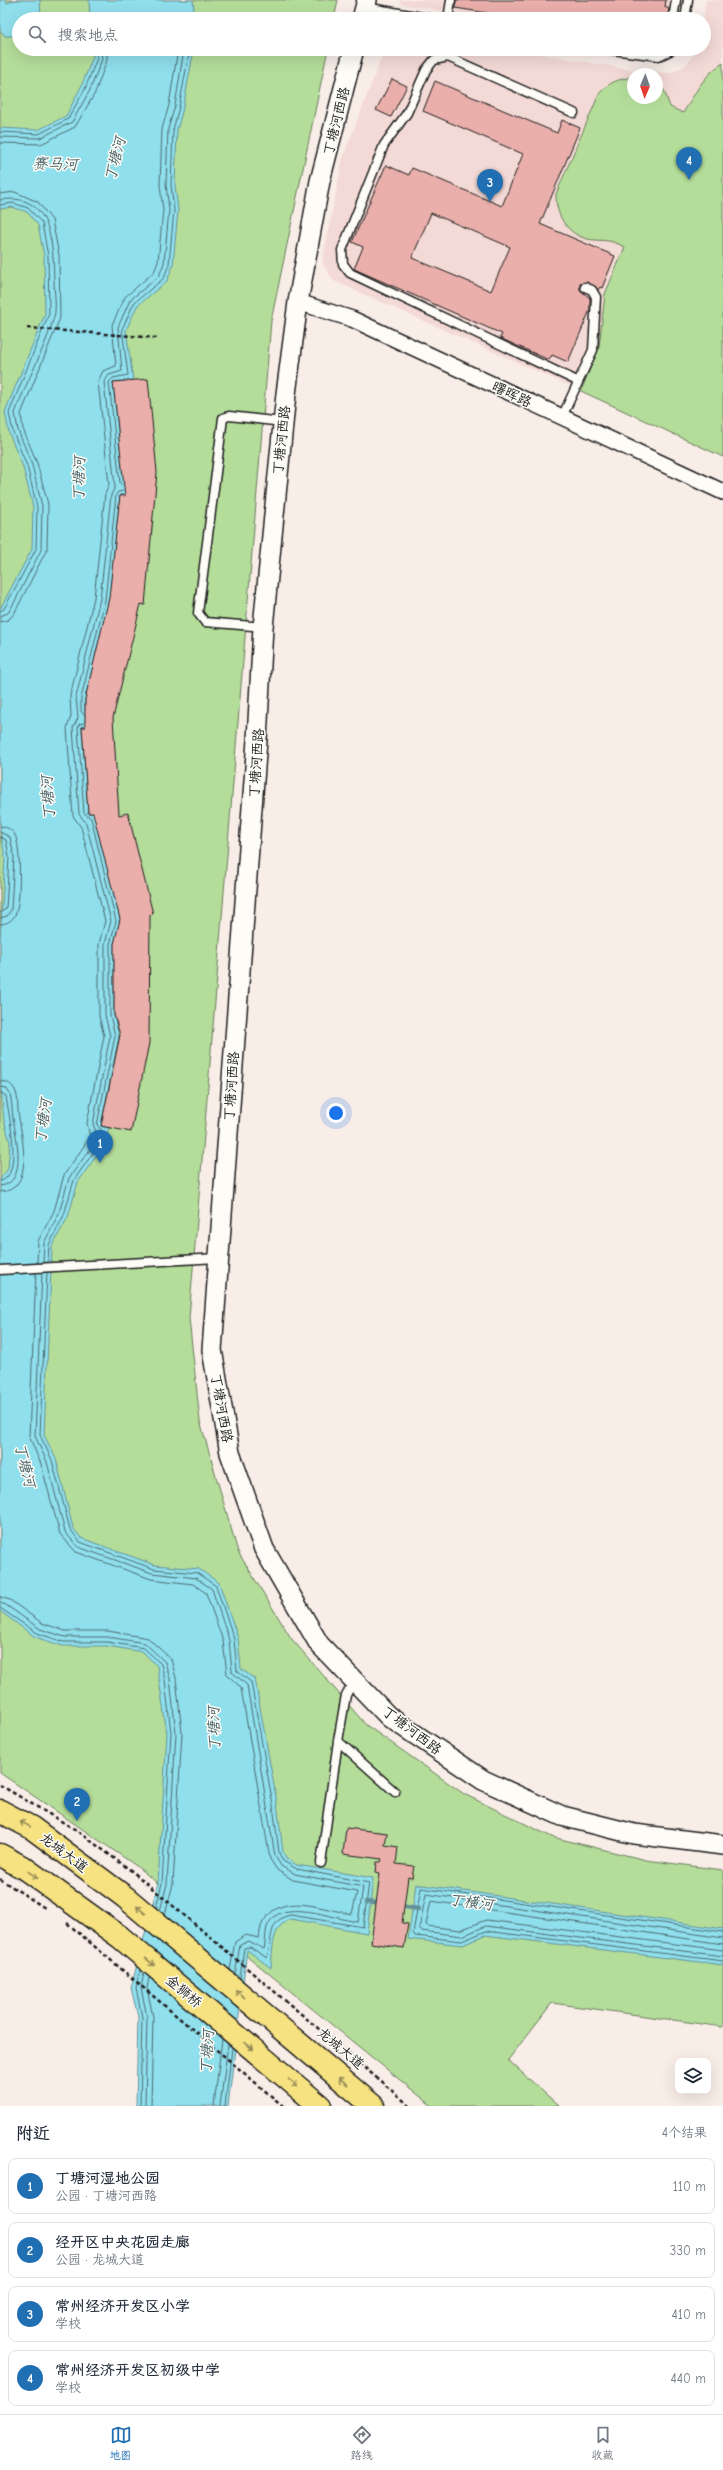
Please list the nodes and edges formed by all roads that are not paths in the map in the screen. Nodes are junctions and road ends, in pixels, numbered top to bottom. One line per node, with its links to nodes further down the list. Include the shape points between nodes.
1 (451, 0): 6 (lane)
2 (676, 0): 7 (lane)
3 (688, 0): 8 (lane)
4 (364, 9): 5 (lane)
5 (385, 12)
6 (449, 12)
7 (674, 12)
8 (686, 12)
9 (352, 56): 12 (street, 丁塘河西路, via 320,181)
10 (574, 113): 13 (lane, via 448,57 434,60 426,70 407,113 384,145 342,250 343,264 350,273)
11 (585, 287): 13 (lane, via 592,290 596,297 593,350)
12 (298, 302): 14 (street, 曙晖路, via 352,319); 15 (street, 丁塘河西路)
13 (577, 381): 14 (lane)
14 (562, 417): 16 (street, 曙晖路)
15 (284, 422): 17 (street, 丁塘河西路); 17 (lane, via 229,416 221,422 198,613 205,622)
16 (723, 492)
17 (262, 627): 18 (street, 丁塘河西路, via 258,740)
18 (218, 1258): 19 (lane); 20 (street, 丁塘河西路, via 212,1350 230,1453 264,1549 319,1644)
19 (0, 1270)
20 (354, 1680): 21 (lane, via 346,1695); 24 (street, 丁塘河西路, via 389,1717 483,1780 562,1816 634,1834)
21 (338, 1741): 22 (lane); 26 (lane)
22 (395, 1792)
23 (0, 1811): 28 (main road, 龙城大道, one-way to 23, via 125,1897 32,1828)
24 (722, 1842)
25 (0, 1855): 27 (main road, 金狮桥, one-way to 27, via 24,1868 120,1937)
26 (321, 1863)
27 (320, 2106)
28 (373, 2106)

